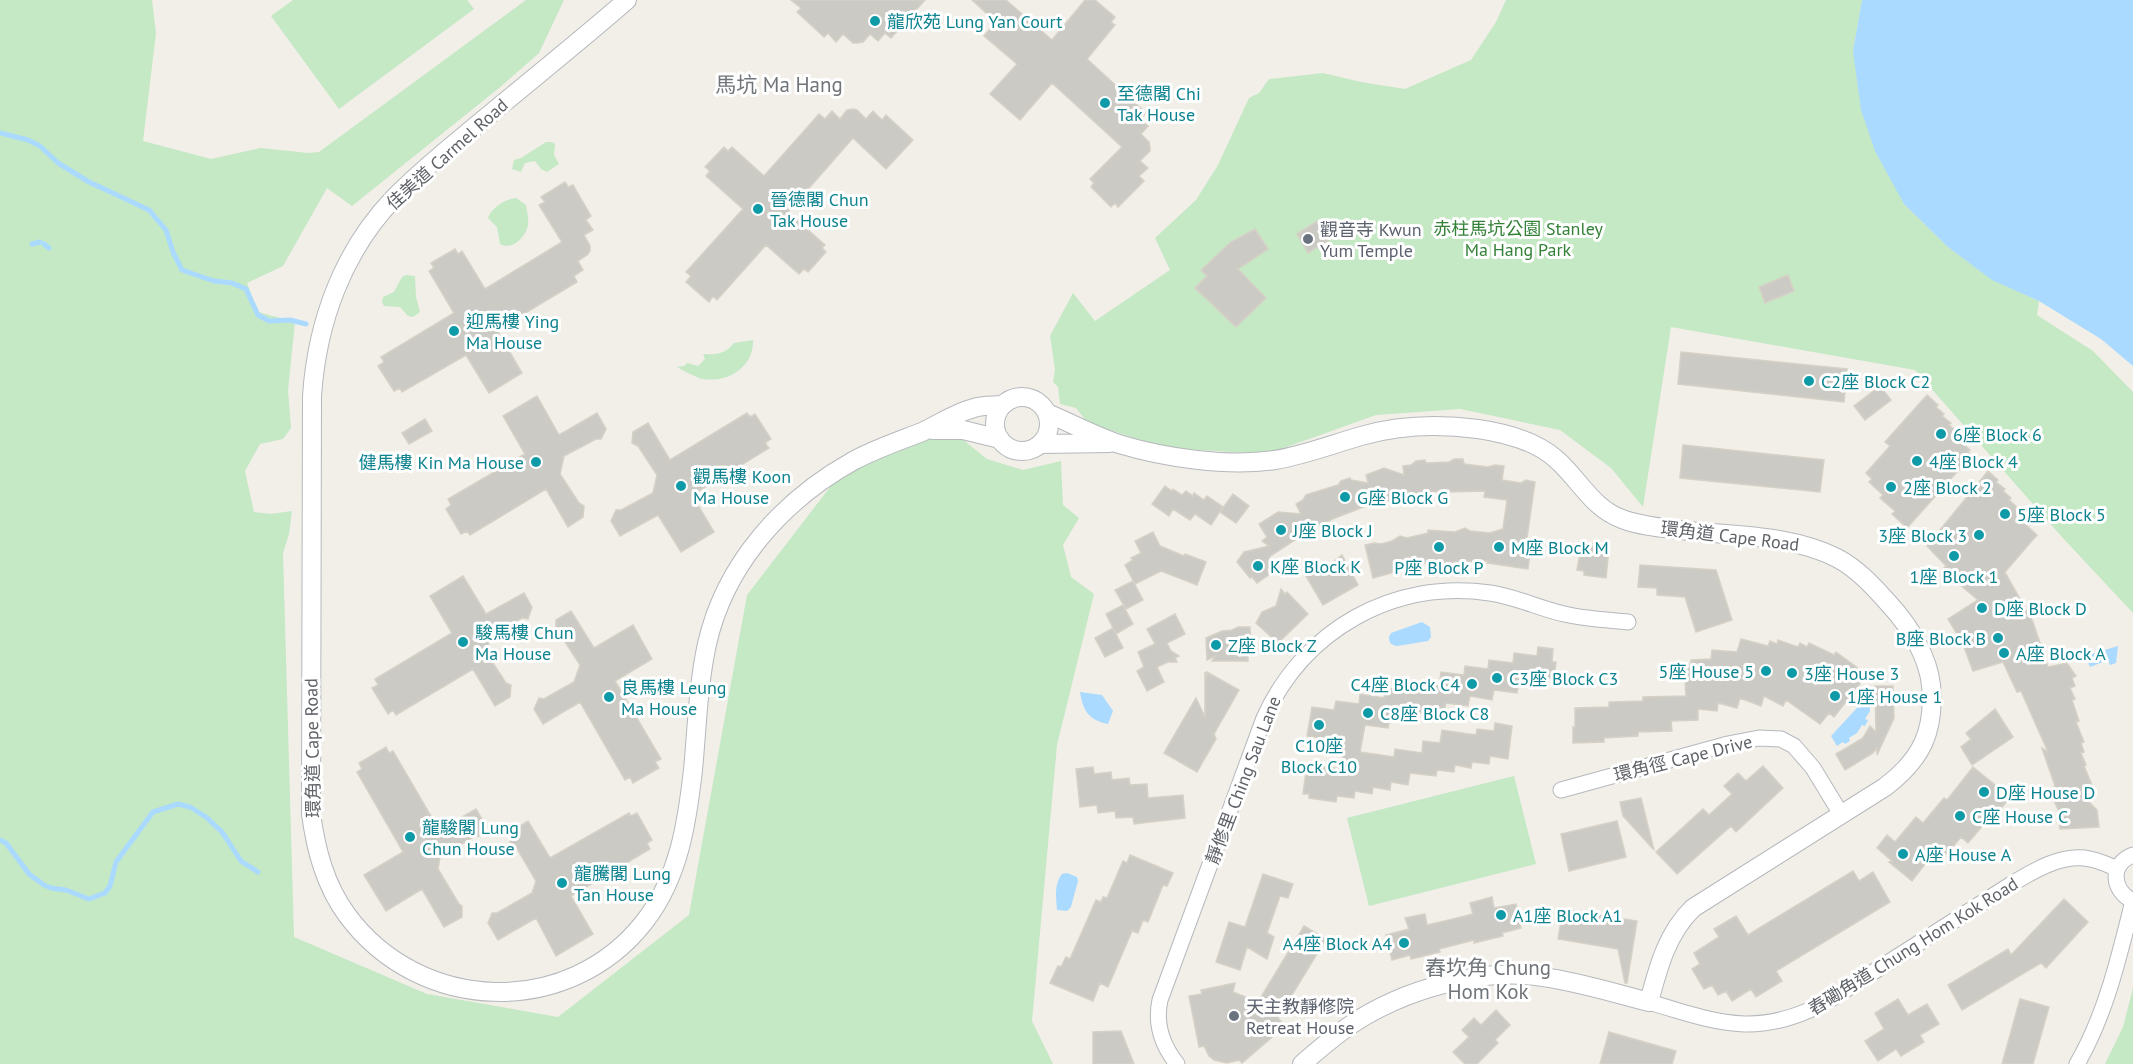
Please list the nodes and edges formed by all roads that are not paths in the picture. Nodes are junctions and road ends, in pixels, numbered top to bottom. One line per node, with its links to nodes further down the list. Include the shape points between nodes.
1 (627, 0): 8 (street, 佳美道 Carmel Road, via 412,180 378,216 352,254 328,308 315,363)
2 (1003, 405): 3 (street, 環角道 Cape Road, via 1018,397 1028,397); 4 (street, 環角道 Cape Road, via 976,407); 5 (street, via 995,422)
3 (1047, 413): 6 (street, 環角道 Cape Road); 7 (street, via 1049,430)
4 (922, 432): 5 (street, 環角道 Cape Road, via 963,430); 8 (street, 環角道 Cape Road, via 868,453 819,483 773,523 745,557 720,601 706,646 686,824 664,890 639,927 611,954 577,975 530,990 492,993 465,989 410,970 364,935 330,886 311,814)
5 (1000, 440): 7 (street, 環角道 Cape Road, via 1023,451)
6 (1118, 443): 7 (street, 環角道 Cape Road); 11 (street, 環角道 Cape Road, via 1200,461 1257,462 1389,429 1479,429 1549,453 1593,500 1625,520 1793,543 1839,559 1861,574 1897,613 1922,654 1932,699 1928,734 1913,761 1894,780)
7 (1040, 444)
8 (311, 560)
9 (1628, 622): 16 (street, 靜修里 Ching Sau Lane, via 1568,615 1488,593 1437,592 1364,613 1330,633 1303,657 1280,686 1264,718 1160,1000 1161,1034)
10 (1561, 790): 11 (street, 環角徑 Cape Drive, via 1728,744 1759,738 1781,739 1794,746 1813,768)
11 (1841, 814): 15 (street, 環角道 Cape Road, via 1684,916 1666,948)
12 (2133, 855): 13 (street)
13 (2117, 869): 14 (street, via 2120,892); 15 (street, 舂磡角道 Chung Hom Kok Road, via 2082,858 2037,870 1831,999 1788,1019 1731,1024)
14 (2133, 901): 18 (street, via 2114,974 2091,1039)
15 (1649, 1002): 17 (street, 舂磡角道 Chung Hom Kok Road, via 1541,976 1460,979 1383,1007 1353,1024)
16 (1177, 1064)
17 (1302, 1064)
18 (2077, 1064)

